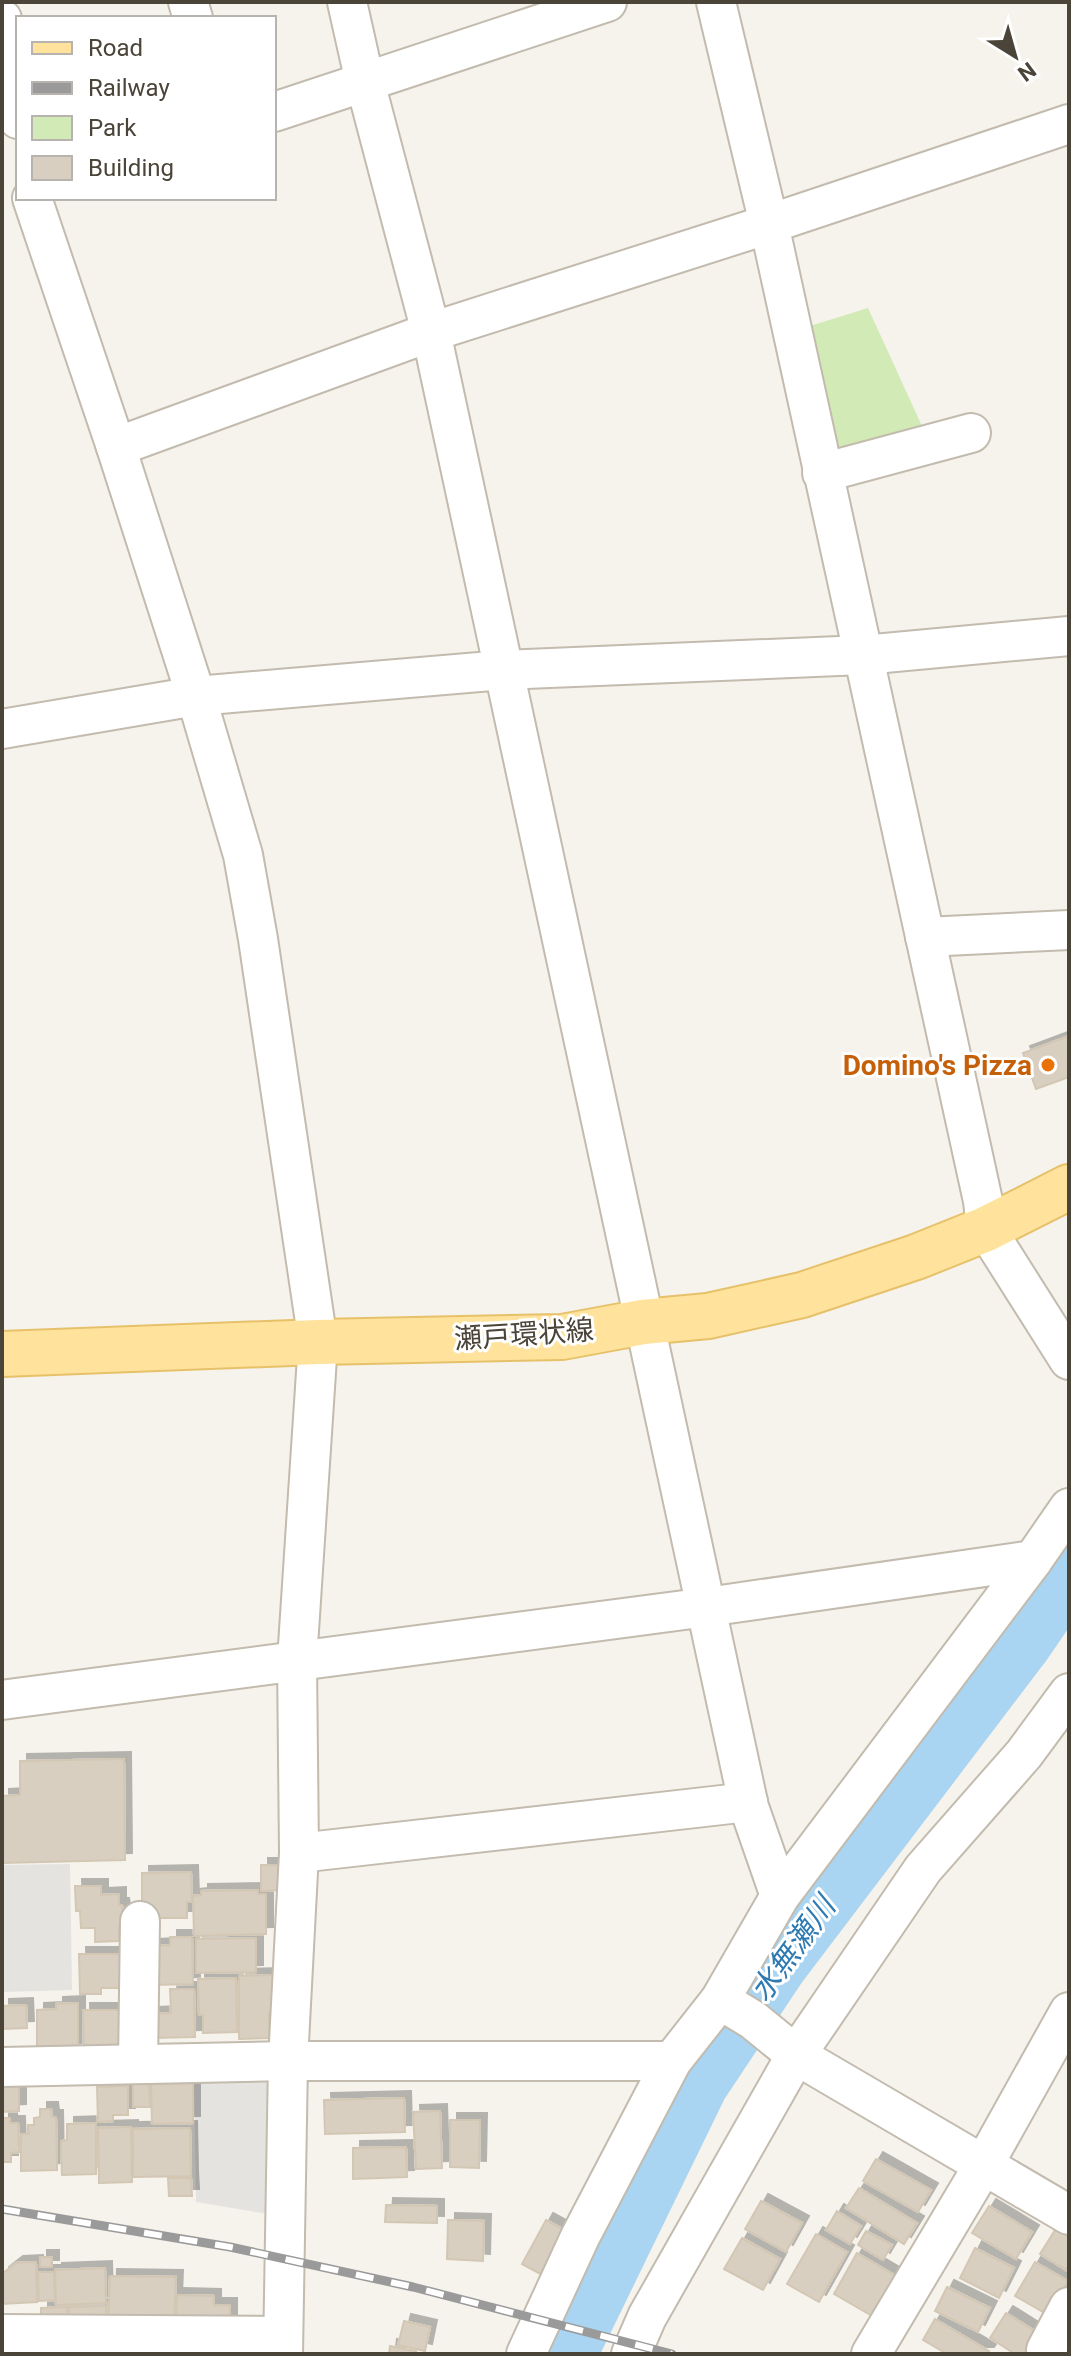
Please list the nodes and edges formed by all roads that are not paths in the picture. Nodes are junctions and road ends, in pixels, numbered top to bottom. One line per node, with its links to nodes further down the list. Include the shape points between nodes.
1 (347, 2): 5 (street)
2 (607, 2): 5 (street)
3 (716, 2): 10 (street)
4 (2, 19): 6 (street)
5 (365, 82): 7 (street); 11 (street)
6 (16, 106)
7 (276, 111)
8 (1069, 124): 10 (street)
9 (33, 200): 13 (street)
10 (769, 224): 11 (street); 14 (street)
11 (431, 332): 13 (street); 17 (street)
12 (971, 433): 14 (street)
13 (116, 447): 18 (street)
14 (822, 473): 16 (street)
15 (1069, 636): 16 (street)
16 (863, 655): 17 (street); 21 (street)
17 (503, 670): 18 (street); 24 (street)
18 (196, 696): 19 (street); 25 (street, via 243,855)
19 (2, 729)
20 (1069, 930): 21 (street)
21 (925, 937): 23 (street)
22 (1069, 1187): 23 (main road, 瀬戸環状線)
23 (986, 1229): 24 (main road, 瀬戸環状線, via 802,1295 708,1316); 27 (street)
24 (643, 1322): 25 (main road, 瀬戸環状線, via 562,1337); 30 (street)
25 (318, 1342): 26 (main road, 瀬戸環状線); 31 (street)
26 (2, 1354)
27 (1069, 1360)
28 (1069, 1508): 29 (street)
29 (1033, 1560): 30 (street); 36 (street)
30 (707, 1607): 31 (street); 34 (street)
31 (297, 1661): 33 (street); 35 (street)
32 (1069, 1693): 40 (street, via 1024,1754 923,1869)
33 (2, 1700)
34 (748, 1802): 35 (street); 36 (street)
35 (299, 1853): 41 (street)
36 (780, 1896): 38 (street)
37 (140, 1921): 43 (street)
38 (720, 2000): 40 (street); 42 (street)
39 (1069, 2012): 45 (street)
40 (796, 2055): 45 (street); 52 (street)
41 (288, 2061): 42 (street); 43 (street); 49 (street)
42 (672, 2061): 51 (street)
43 (138, 2064): 44 (street)
44 (2, 2067)
45 (983, 2166): 46 (street); 53 (street)
46 (1069, 2215)
47 (1069, 2307): 50 (street)
48 (2, 2334): 49 (street)
49 (283, 2345)
50 (1046, 2350)
51 (526, 2354)
52 (631, 2354)
53 (871, 2354)

